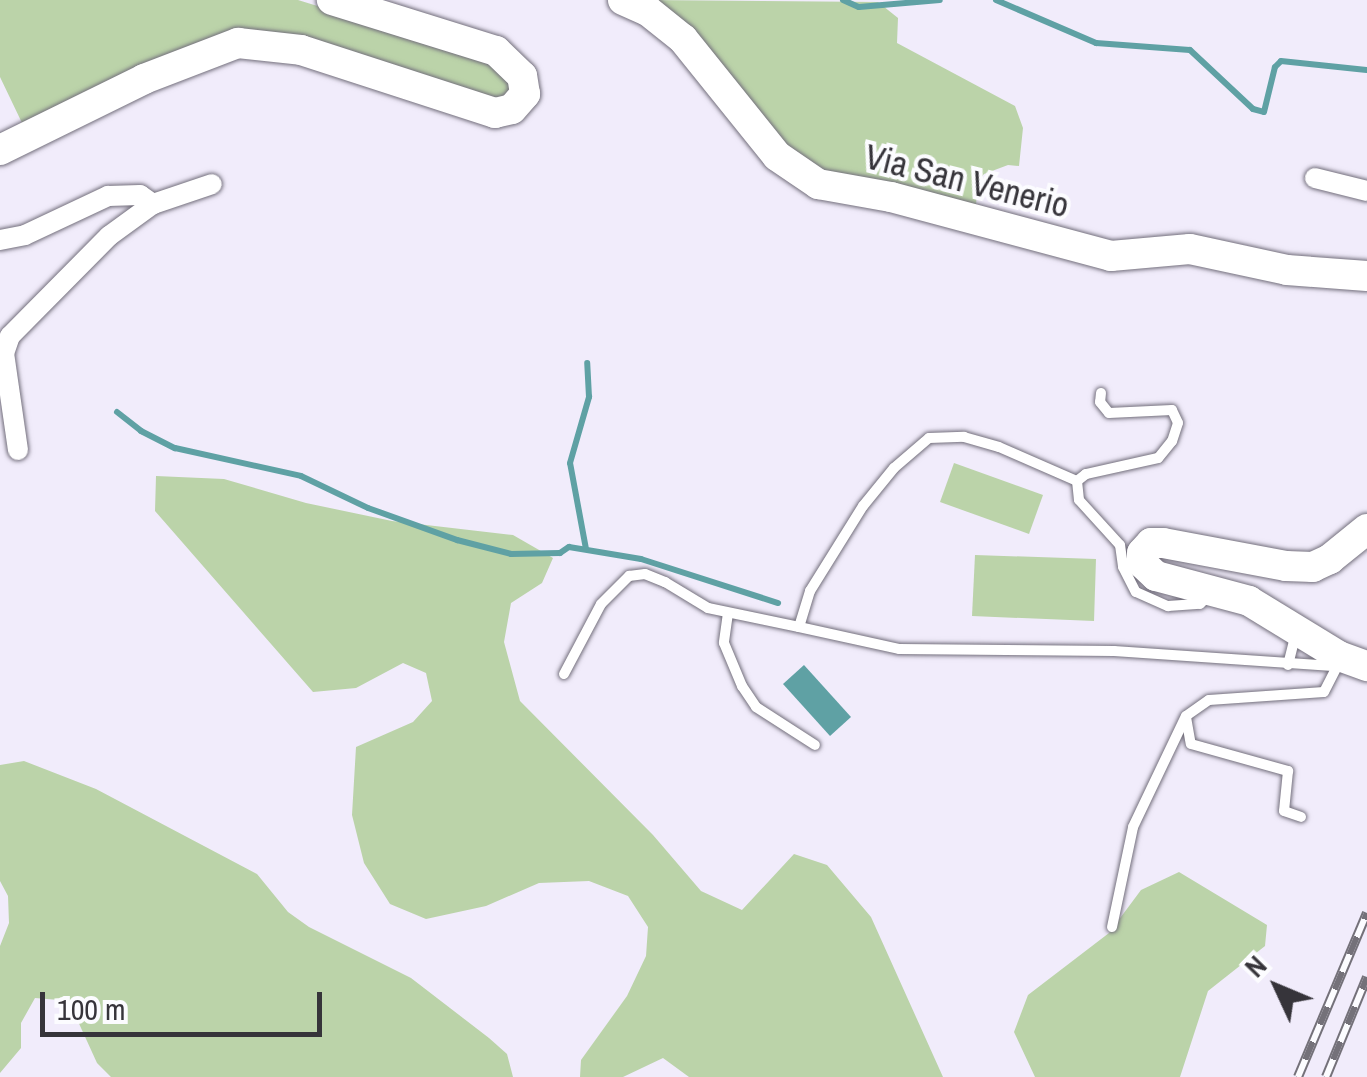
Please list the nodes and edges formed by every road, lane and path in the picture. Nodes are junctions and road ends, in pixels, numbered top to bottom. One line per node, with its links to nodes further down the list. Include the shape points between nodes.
1 (332, 0): 3 (street, via 496,51 522,76 525,94 512,109 494,113 301,50 238,44 144,79)
2 (622, 0): 9 (street, Via San Venerio, via 683,39 777,156 818,184 1112,256 1190,249 1287,270)
3 (0, 150)
4 (1315, 178): 6 (street)
5 (212, 184): 7 (street)
6 (1367, 190)
7 (153, 204): 8 (street, via 140,195 108,196); 11 (street, via 110,236 10,336 4,354)
8 (0, 240)
9 (1367, 276)
10 (1101, 393): 12 (lane, via 1109,413 1172,410 1178,422 1158,458 1086,474)
11 (18, 450)
12 (1078, 482): 14 (lane, via 1079,500 1120,546 1136,592 1168,606 1200,604); 16 (lane, via 999,447 964,437 929,438 863,506 810,591)
13 (1367, 529): 14 (street, via 1330,559 1300,568 1163,542 1142,553 1142,563 1156,576)
14 (1214, 591): 17 (street, via 1250,601)
15 (728, 613): 16 (lane); 20 (lane, via 655,578 629,576 602,604); 22 (lane, via 724,643 742,686 756,707)
16 (799, 627): 19 (lane, via 899,649 1114,651)
17 (1296, 630): 18 (street); 19 (lane)
18 (1348, 662): 19 (lane); 21 (lane, via 1324,692 1209,700)
19 (1288, 665)
20 (564, 674)
21 (1186, 716): 23 (lane, via 1191,744 1288,771 1284,811); 24 (lane, via 1133,827)
22 (815, 745)
23 (1301, 817)
24 (1112, 927)

